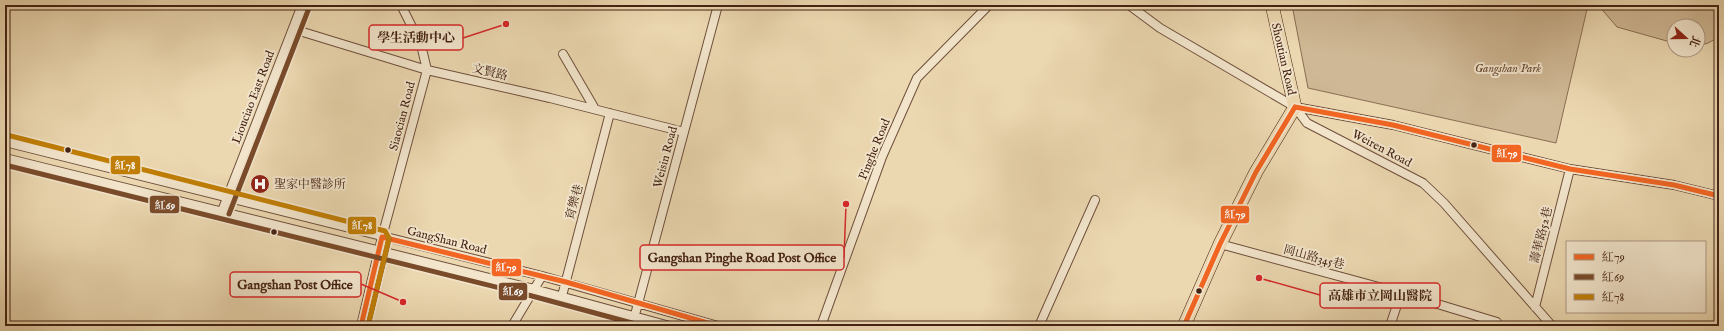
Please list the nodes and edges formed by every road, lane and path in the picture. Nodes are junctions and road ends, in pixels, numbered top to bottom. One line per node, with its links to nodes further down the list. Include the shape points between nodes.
1 (302, 5): 7 (street, Liouciao East Road)
2 (401, 5): 9 (street, Siaocian Road, via 421,45)
3 (718, 5): 13 (street, Weisin Road)
4 (989, 5): 38 (street, Pinghe Road, via 917,78 882,157)
5 (1129, 5): 10 (street, Weiren Road, via 1160,28)
6 (1272, 5): 10 (main road, Shoutian Road)
7 (292, 29): 9 (street, 文賢路); 18 (street, Liouciao East Road)
8 (563, 54): 11 (street)
9 (427, 70): 11 (street, 文賢路); 21 (street, Siaocian Road)
10 (1295, 107): 16 (street, via 1393,125); 22 (main road, Shoutian Road, via 1256,172); 30 (street, Weiren Road, via 1307,123 1423,183 1444,203)
11 (595, 109): 12 (street, 文賢路)
12 (610, 113): 13 (street, 文賢路); 25 (street, 育樂巷)
13 (684, 132): 29 (street, Weisin Road)
14 (5, 142): 18 (street, GangShan Road)
15 (5, 158): 20 (street)
16 (1570, 169): 17 (street, via 1674,185); 30 (street, 壽華路52巷)
17 (1719, 196)
18 (227, 197): 20 (street, Liouciao East Road); 21 (street, GangShan Road)
19 (1095, 200): 39 (street)
20 (222, 211): 23 (street)
21 (382, 237): 23 (street, Siaocian Road); 24 (street, GangShan Road)
22 (1220, 244): 27 (street, 岡山路345巷); 40 (main road, Shoutian Road)
23 (380, 250): 26 (street); 33 (street, Siaocian Road)
24 (542, 276): 25 (street, GangShan Road); 26 (street)
25 (566, 282): 28 (street, 育樂巷); 29 (street, GangShan Road)
26 (534, 289): 28 (street); 34 (street)
27 (1401, 293): 32 (street, 岡山路345巷); 41 (street)
28 (562, 296): 31 (street)
29 (638, 303): 31 (street, Weisin Road); 37 (street, GangShan Road)
30 (1536, 307): 42 (street, Weiren Road)
31 (635, 316): 35 (street, Weisin Road); 36 (street)
32 (1497, 322)
33 (361, 326)
34 (512, 326)
35 (632, 326)
36 (670, 326)
37 (718, 326)
38 (822, 326)
39 (1039, 326)
40 (1184, 326)
41 (1390, 326)
42 (1552, 326)

